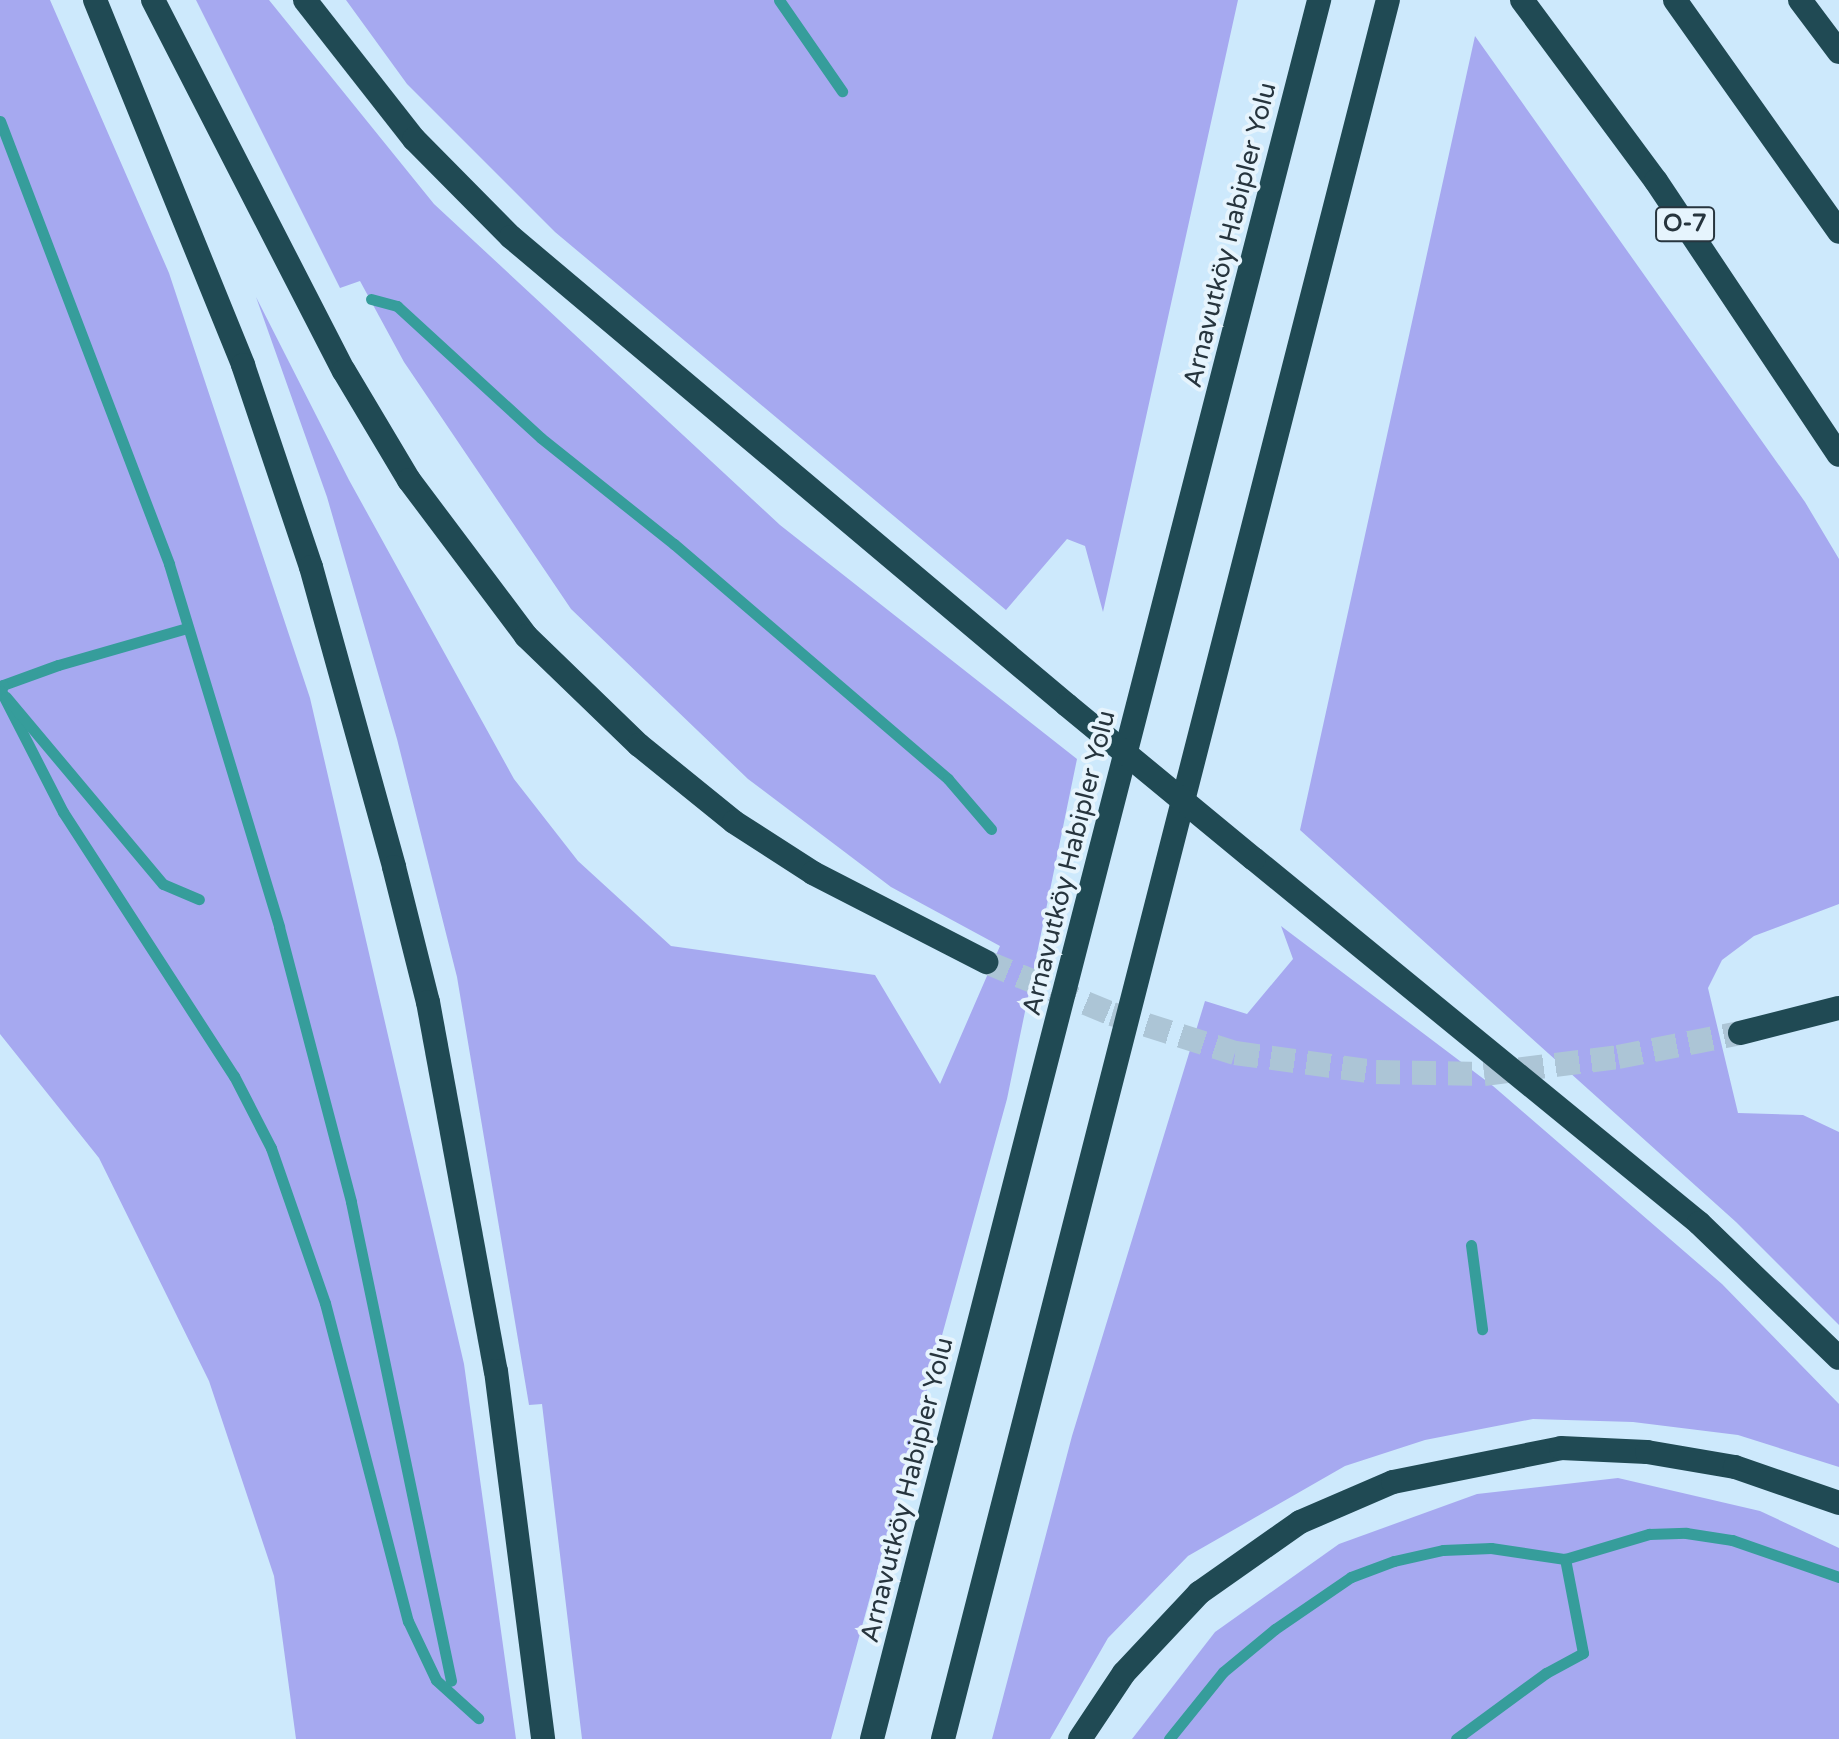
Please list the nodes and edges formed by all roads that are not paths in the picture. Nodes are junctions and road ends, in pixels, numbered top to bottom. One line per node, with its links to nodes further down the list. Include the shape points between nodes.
1 (95, 0): 17 (highway, via 243,365 324,612 390,852 428,1002 496,1371)
2 (153, 0): 12 (highway, via 344,371 409,480 526,636 639,745 734,822 813,873)
3 (305, 0): 15 (highway, bridge, via 414,139 511,237 1067,705 1687,1213)
4 (1319, 0): 18 (highway, Arnavutköy Habipler Yolu)
5 (1388, 0): 19 (highway)
6 (1522, 0): 11 (highway, O-7, via 1656,181)
7 (1675, 0): 10 (highway)
8 (1800, 0): 9 (highway)
9 (1839, 52)
10 (1839, 232)
11 (1839, 455)
12 (986, 962)
13 (1839, 1008): 14 (highway)
14 (1740, 1033)
15 (1839, 1358)
16 (1839, 1503): 20 (highway, via 1735,1467 1647,1452 1561,1448 1393,1482 1300,1522 1199,1593 1124,1673)
17 (543, 1739)
18 (872, 1739)
19 (943, 1739)
20 (1080, 1739)

